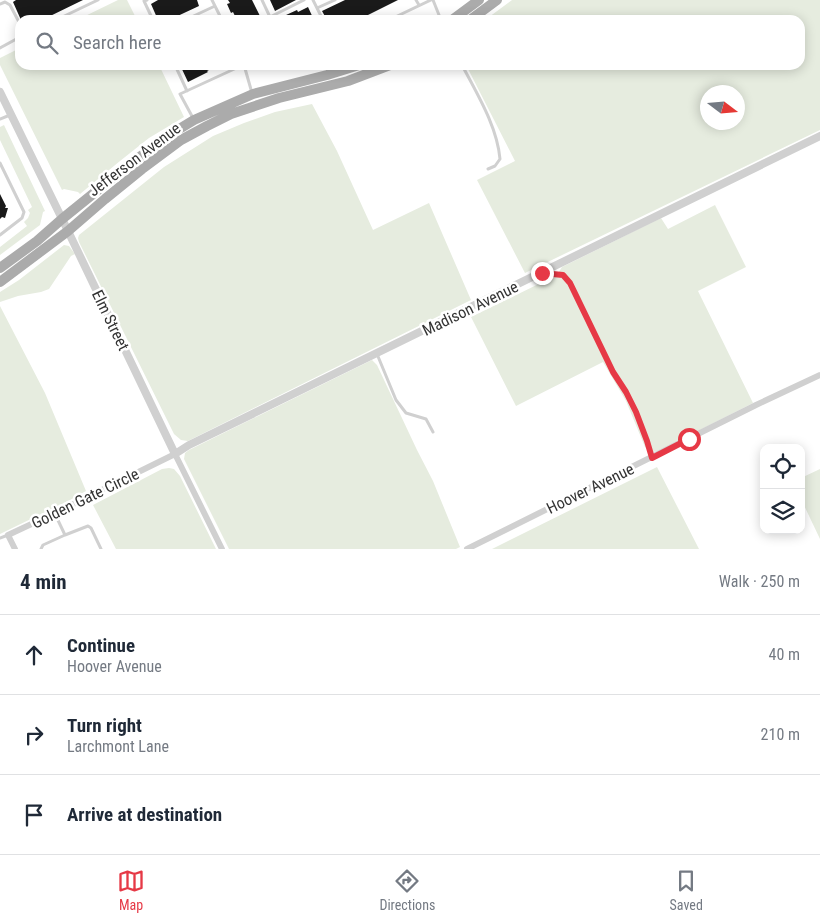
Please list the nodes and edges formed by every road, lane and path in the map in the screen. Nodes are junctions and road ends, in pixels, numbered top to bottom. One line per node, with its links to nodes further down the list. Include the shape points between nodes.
1 (10, 0): 13 (lane)
2 (98, 0): 19 (lane)
3 (147, 0): 20 (lane, via 144,1)
4 (212, 0): 15 (lane)
5 (262, 0): 23 (lane)
6 (304, 0): 24 (lane)
7 (313, 0): 17 (lane)
8 (334, 0): 17 (lane)
9 (416, 0): 16 (lane)
10 (432, 0): 16 (lane); 27 (lane)
11 (479, 0): 28 (main road)
12 (497, 0): 29 (main road)
13 (5, 2): 14 (lane); 18 (lane)
14 (0, 4)
15 (215, 6): 21 (lane); 22 (lane)
16 (419, 6): 26 (lane)
17 (317, 8): 25 (lane)
18 (15, 15)
19 (66, 15)
20 (151, 15)
21 (196, 15)
22 (220, 15)
23 (269, 15)
24 (274, 15)
25 (320, 15)
26 (400, 15)
27 (439, 15)
28 (459, 15)
29 (477, 15)
30 (15, 40): 31 (lane)
31 (0, 48)
32 (177, 70): 38 (lane)
33 (232, 70): 38 (lane)
34 (245, 70): 40 (lane)
35 (333, 70): 40 (main road, Jefferson Avenue)
36 (377, 70): 44 (main road, Jefferson Avenue, via 348,81 279,98)
37 (464, 70): 47 (lane, via 499,147 500,159)
38 (187, 91): 43 (lane, via 180,94)
39 (0, 92): 41 (street, Elm Street)
40 (252, 94): 43 (main road, Jefferson Avenue); 44 (main road, via 252,99 221,114)
41 (11, 115): 42 (lane); 48 (street, Elm Street)
42 (0, 119)
43 (194, 120): 48 (main road, Jefferson Avenue, via 130,164)
44 (207, 126): 49 (main road, Jefferson Avenue, via 142,169)
45 (820, 136): 52 (street, Madison Avenue)
46 (0, 163): 50 (lane, via 24,212 22,218)
47 (488, 169)
48 (62, 219): 49 (street, Elm Street); 51 (main road, Jefferson Avenue)
49 (68, 231): 53 (main road, Jefferson Avenue); 57 (street, Elm Street)
50 (0, 235)
51 (0, 268)
52 (542, 273): 54 (street, Madison Avenue); 58 (lane, via 563,275 570,283 636,412)
53 (0, 282)
54 (377, 353): 56 (lane, via 396,400 406,413 426,419); 57 (street, Madison Avenue)
55 (820, 375): 58 (street, Hoover Avenue)
56 (433, 432)
57 (175, 454): 59 (street, Golden Gate Circle); 66 (street, Elm Street)
58 (652, 458): 67 (street, Hoover Avenue)
59 (55, 513): 60 (street, Golden Gate Circle); 61 (lane)
60 (8, 535): 62 (lane); 63 (street)
61 (65, 535): 64 (lane, via 43,545); 65 (lane, via 88,526)
62 (0, 538)
63 (15, 549)
64 (42, 549)
65 (101, 549)
66 (222, 549)
67 (467, 549)

